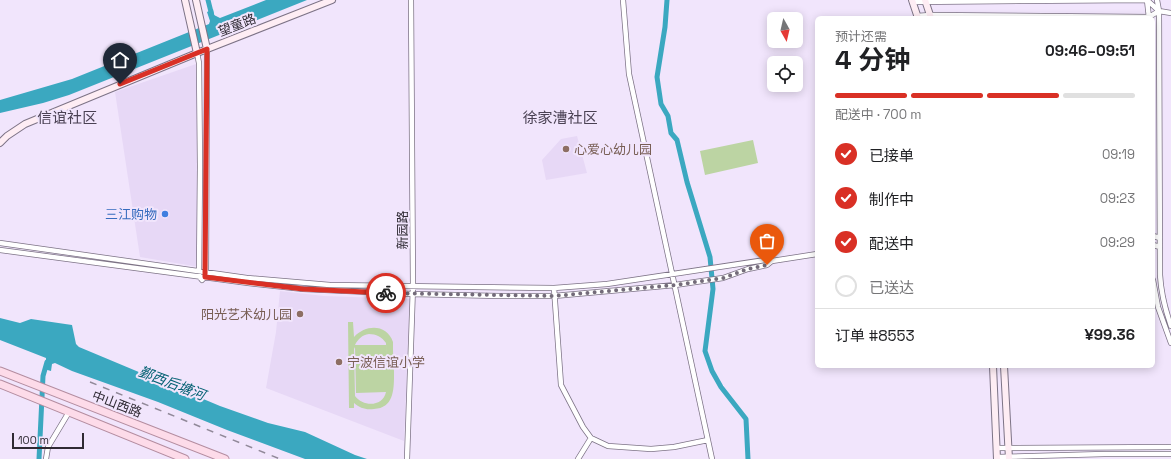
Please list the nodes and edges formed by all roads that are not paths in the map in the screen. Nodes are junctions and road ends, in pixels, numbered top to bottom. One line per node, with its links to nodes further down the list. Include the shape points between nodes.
1 (185, 0): 18 (main road)
2 (196, 0): 17 (main road)
3 (332, 0): 17 (main road, 望童路)
4 (411, 0): 32 (street, 新园路)
5 (623, 0): 30 (street, via 629,74)
6 (925, 0): 9 (street); 10 (street); 14 (main road)
7 (1147, 0): 10 (street); 11 (street); 15 (street)
8 (1157, 0): 11 (street)
9 (912, 1): 13 (main road)
10 (998, 1)
11 (1159, 11): 12 (street); 16 (street); 21 (street)
12 (1171, 13)
13 (917, 16)
14 (930, 16)
15 (1149, 16)
16 (1151, 16)
17 (207, 49): 18 (main road, 望童路); 29 (street)
18 (197, 53): 19 (main road, 望童路, via 24,124); 28 (street)
19 (0, 143)
20 (1155, 237): 21 (street)
21 (1160, 238): 24 (street)
22 (0, 243): 28 (street)
23 (1155, 246): 24 (street)
24 (1160, 247): 37 (street, via 1161,292)
25 (0, 250): 28 (street)
26 (815, 254): 27 (street)
27 (772, 261): 30 (street); 31 (street, via 767,265 723,278)
28 (199, 274): 29 (street)
29 (205, 275): 32 (street, via 303,284); 35 (street, via 303,289)
30 (673, 275): 31 (street); 33 (street)
31 (675, 285): 36 (street); 45 (street)
32 (413, 286): 33 (street); 35 (street, 新园路)
33 (554, 288): 36 (street)
34 (1155, 291): 38 (street, via 1158,308)
35 (412, 294): 36 (street); 55 (street, 新园路)
36 (554, 296): 44 (street, via 561,385)
37 (1171, 326)
38 (1171, 343)
39 (993, 368): 48 (main road)
40 (1004, 368): 46 (main road)
41 (0, 371): 50 (main road, 中山西路)
42 (0, 384): 43 (main road, 中山西路)
43 (69, 412): 53 (street, via 48,447); 54 (main road, 中山西路)
44 (591, 438): 45 (street, via 608,446 651,449); 56 (street)
45 (708, 440): 57 (street)
46 (1008, 447): 47 (street); 48 (street); 52 (main road)
47 (1171, 447)
48 (997, 448): 51 (main road)
49 (1171, 454): 52 (street)
50 (221, 458)
51 (997, 458): 52 (street)
52 (1009, 458)
53 (46, 459)
54 (185, 459)
55 (407, 459)
56 (578, 459)
57 (712, 459)

